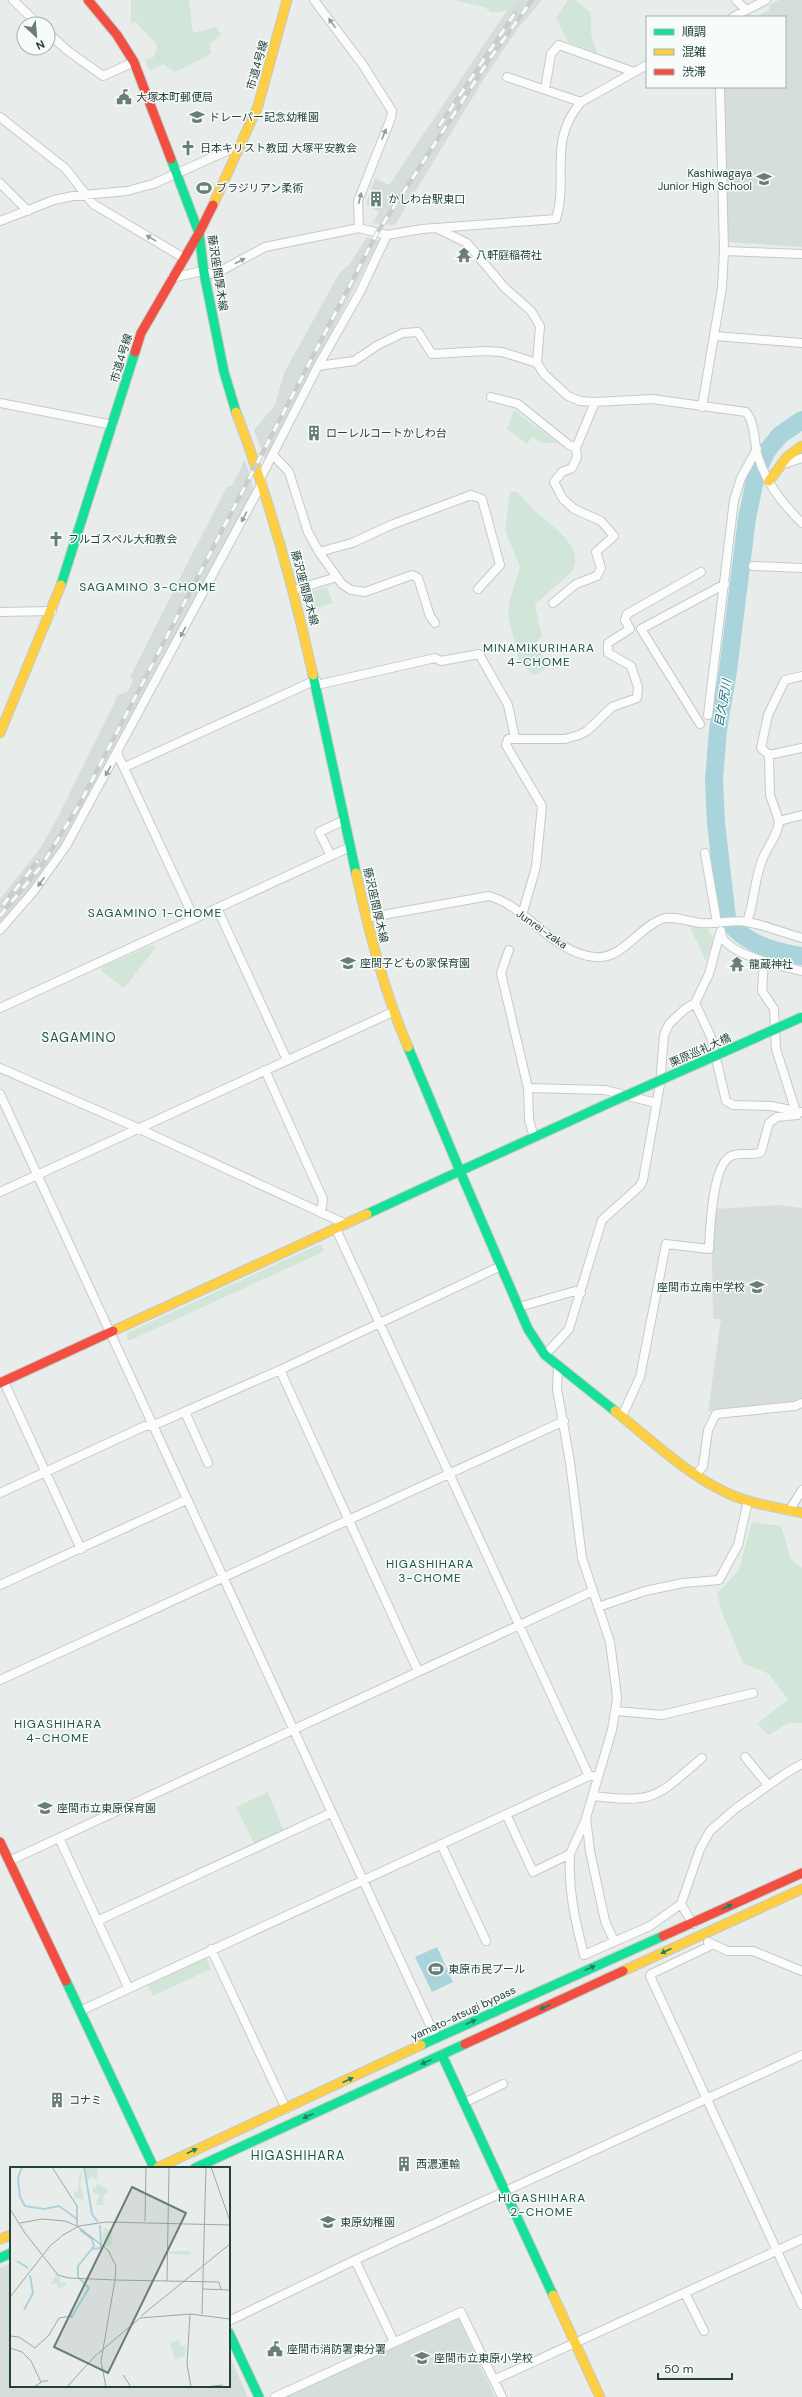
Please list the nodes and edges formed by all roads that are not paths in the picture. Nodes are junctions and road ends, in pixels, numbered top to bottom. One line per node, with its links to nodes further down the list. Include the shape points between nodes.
1 (13, 0): 8 (street)
2 (88, 0): 11 (main road, 藤沢座間厚木線, via 117,35)
3 (287, 0): 19 (main road, 市道4号線, via 258,106)
4 (314, 0): 25 (street, one-way to 4, via 358,200 392,111 363,65)
5 (736, 0): 7 (street)
6 (766, 0): 7 (street)
7 (746, 10): 9 (street)
8 (30, 16)
9 (736, 16)
10 (56, 40): 11 (street, via 103,76)
11 (134, 62): 20 (main road, 藤沢座間厚木線)
12 (646, 66): 13 (street)
13 (634, 72): 16 (street, via 559,45 551,54); 17 (street)
14 (507, 77): 16 (street)
15 (720, 88): 29 (street)
16 (545, 89): 17 (street)
17 (581, 102): 26 (street, via 564,132 560,151 560,196 556,219)
18 (0, 116): 22 (street, via 66,169)
19 (239, 149): 20 (street, via 229,150); 27 (main road, 市道4号線)
20 (177, 174): 22 (street, via 140,188); 27 (main road, 藤沢座間厚木線)
21 (0, 183): 23 (street)
22 (87, 196): 23 (street, via 54,200); 31 (street, one-way to 22, via 93,204)
23 (28, 211): 24 (street)
24 (0, 221)
25 (359, 228): 28 (street); 32 (street, one-way to 25, via 216,274 265,247)
26 (438, 229): 28 (street); 36 (street, via 468,243 504,287 531,311 540,326)
27 (199, 233): 31 (main road, 市道4号線); 32 (main road, 藤沢座間厚木線)
28 (387, 235): 37 (street, via 360,292)
29 (724, 251): 30 (street); 34 (street)
30 (802, 254)
31 (184, 258): 33 (main road, 市道4号線)
32 (204, 273): 33 (street); 50 (main road, 藤沢座間厚木線, via 224,372)
33 (172, 278): 42 (main road, 市道4号線, via 141,333)
34 (715, 336): 35 (street); 41 (street)
35 (802, 343)
36 (537, 363): 37 (street, via 502,352 432,354 418,332 403,333 354,361); 39 (street, via 544,374 568,396 580,401)
37 (318, 366): 46 (street)
38 (491, 397): 44 (street, via 518,404)
39 (595, 402): 41 (street, via 652,399); 44 (street)
40 (0, 403): 42 (street)
41 (702, 407): 45 (street, via 746,412 751,418)
42 (113, 425): 61 (main road, 市道4号線)
43 (802, 446): 48 (main road)
44 (576, 448): 60 (street, via 577,457 572,468 562,472 554,482 563,499 574,508 601,521 614,536 596,552 601,568 596,576 571,587)
45 (757, 451): 49 (street); 57 (street, via 740,478 734,500)
46 (273, 455): 50 (street); 52 (street, via 289,472 308,532)
47 (802, 458): 48 (street)
48 (782, 465): 49 (main road)
49 (768, 479): 51 (street, via 782,502)
50 (262, 480): 59 (main road, 藤沢座間厚木線); 71 (street, one-way to 71)
51 (802, 523)
52 (319, 552): 56 (street); 58 (street, via 352,543 391,525 471,495 482,499 500,565)
53 (753, 566): 54 (street)
54 (802, 568)
55 (701, 572): 69 (street, via 627,614 625,620 630,630 608,643 608,653 631,666 638,687 637,698 612,707 580,736 565,739)
56 (337, 577): 59 (street); 63 (street, via 342,584 358,592 412,575 418,578 430,616)
57 (725, 584): 66 (street); 67 (street, via 641,629)
58 (478, 589)
59 (294, 590): 65 (main road, 藤沢座間厚木線)
60 (552, 603)
61 (52, 611): 62 (street); 68 (main road, 市道4号線)
62 (0, 612)
63 (435, 623)
64 (802, 676): 72 (street, via 786,680 768,715 760,748)
65 (316, 683): 69 (street, via 435,658 441,662 479,654 508,704); 73 (street); 75 (main road, 藤沢座間厚木線)
66 (708, 715)
67 (700, 724)
68 (0, 733)
69 (515, 738): 81 (street, via 508,739 506,745 542,806 536,867)
70 (802, 748): 72 (street)
71 (117, 753): 73 (street); 86 (street, one-way to 86, via 66,846 33,892)
72 (769, 755): 76 (street, via 770,795)
73 (125, 767): 82 (street)
74 (802, 815): 76 (street)
75 (345, 820): 77 (main road, 藤沢座間厚木線); 79 (street, via 319,832)
76 (779, 821): 84 (street, via 776,834 763,858 752,907)
77 (350, 847): 79 (street); 83 (main road, 藤沢座間厚木線)
78 (705, 853): 85 (street)
79 (331, 856): 80 (street)
80 (217, 908): 82 (street); 96 (street)
81 (522, 915): 83 (street, Junrei-zaka, via 498,898 489,896); 85 (street, Junrei-zaka, via 561,944 595,957 605,957 614,953 649,926 663,919)
82 (194, 918): 93 (street)
83 (366, 918): 94 (main road, 藤沢座間厚木線)
84 (744, 922): 85 (street, Junrei-zaka); 88 (street, Junrei-zaka)
85 (718, 923): 87 (street)
86 (0, 930)
87 (720, 933): 90 (street, via 737,950); 92 (street, via 709,974)
88 (802, 938)
89 (509, 950): 99 (street, via 501,973)
90 (764, 961): 91 (street); 102 (street, via 762,990 774,1009 776,1049)
91 (802, 971)
92 (695, 1003): 101 (street, via 669,1024 664,1035); 102 (street, via 711,1037 726,1101 733,1105 771,1106)
93 (0, 1008)
94 (393, 1012): 96 (street); 105 (main road, 藤沢座間厚木線)
95 (802, 1017): 104 (main road, 栗原巡礼大橋, bridge)
96 (287, 1060): 98 (street)
97 (0, 1068): 103 (street)
98 (265, 1070): 103 (street); 108 (street, via 324,1199)
99 (528, 1088): 101 (street, via 605,1090); 104 (street, via 529,1120)
100 (0, 1094): 106 (street)
101 (656, 1103): 112 (street, via 643,1180 640,1186 602,1220)
102 (800, 1112): 122 (street, via 797,1115 777,1117 768,1123 761,1152 735,1154 726,1160 715,1185 709,1249 666,1244 640,1376)
103 (137, 1128): 106 (street); 108 (street)
104 (534, 1137): 105 (main road)
105 (460, 1171): 109 (main road); 111 (main road, 藤沢座間厚木線)
106 (38, 1175): 107 (street); 115 (street)
107 (0, 1192)
108 (321, 1213): 109 (street)
109 (346, 1224): 110 (main road)
110 (336, 1229): 114 (street); 115 (main road)
111 (501, 1266): 113 (main road, 藤沢座間厚木線); 114 (street)
112 (581, 1293): 113 (street, via 575,1291); 116 (street, via 569,1329)
113 (519, 1307): 116 (main road, 藤沢座間厚木線, via 531,1337)
114 (379, 1323): 118 (street); 127 (street)
115 (110, 1332): 119 (main road); 124 (street)
116 (546, 1356): 117 (main road, 藤沢座間厚木線)
117 (558, 1367): 122 (main road, 藤沢座間厚木線); 123 (street, via 557,1389)
118 (280, 1370): 121 (street); 135 (street)
119 (2, 1383): 126 (street)
120 (802, 1403): 128 (street, via 795,1406 716,1414 708,1430 704,1466)
121 (184, 1412): 124 (street); 125 (street)
122 (622, 1416): 128 (main road, 藤沢座間厚木線)
123 (564, 1421): 127 (street); 139 (street, via 582,1558)
124 (152, 1426): 126 (street, via 146,1426); 131 (street)
125 (208, 1463)
126 (45, 1472): 130 (street); 136 (street)
127 (449, 1474): 135 (street); 141 (street)
128 (696, 1475): 132 (main road, 藤沢座間厚木線, via 725,1492)
129 (802, 1490): 133 (street)
130 (0, 1493)
131 (186, 1500): 136 (street); 137 (street)
132 (748, 1501): 133 (main road, 藤沢座間厚木線); 140 (street, via 738,1545 719,1580 683,1583 645,1591)
133 (789, 1511): 134 (main road, 藤沢座間厚木線)
134 (802, 1513)
135 (350, 1521): 137 (street); 142 (street)
136 (81, 1549): 138 (street)
137 (223, 1578): 143 (street); 146 (street)
138 (0, 1585)
139 (593, 1591): 140 (street); 141 (street)
140 (598, 1607): 145 (street, via 613,1656)
141 (518, 1625): 142 (street); 150 (street)
142 (418, 1672): 146 (street)
143 (0, 1680)
144 (753, 1693): 145 (street, via 662,1715)
145 (616, 1711): 151 (street)
146 (292, 1730): 154 (street); 157 (street)
147 (746, 1757): 152 (street)
148 (702, 1758): 153 (street, via 663,1791 652,1797 624,1800)
149 (802, 1764): 152 (street)
150 (589, 1776): 151 (street); 155 (street)
151 (600, 1776): 153 (street)
152 (768, 1785): 165 (street, via 710,1831 700,1849)
153 (594, 1796): 156 (street)
154 (331, 1813): 163 (street); 166 (street)
155 (506, 1814): 159 (street); 160 (street, via 533,1872)
156 (586, 1818): 160 (street); 170 (street, via 590,1851 605,1920)
157 (59, 1838): 161 (street); 166 (street)
158 (0, 1842): 161 (main road)
159 (441, 1844): 163 (street); 169 (street)
160 (570, 1854): 170 (street, via 568,1878 571,1903 584,1955)
161 (9, 1861): 175 (main road)
162 (802, 1873): 167 (main road, yamato-atsugi bypass, one-way to 162)
163 (362, 1881): 172 (street); 176 (street)
164 (802, 1888): 168 (main road)
165 (681, 1904): 167 (street); 170 (street, via 650,1926)
166 (97, 1921): 174 (street)
167 (692, 1923): 168 (street); 176 (main road, yamato-atsugi bypass, one-way to 167)
168 (702, 1935): 171 (street); 177 (main road, one-way to 177)
169 (486, 1941)
170 (614, 1941)
171 (712, 1945): 173 (street, via 728,1951 753,1951); 180 (street, via 650,1976)
172 (211, 1949): 174 (street); 182 (street)
173 (802, 1971)
174 (128, 1987): 175 (street)
175 (80, 2011): 183 (main road)
176 (436, 2038): 182 (main road, yamato-atsugi bypass, one-way to 176)
177 (442, 2055): 181 (main road); 185 (main road, one-way to 185)
178 (802, 2055): 180 (street)
179 (503, 2084): 181 (street)
180 (707, 2099): 186 (street); 190 (street)
181 (464, 2103): 186 (main road)
182 (286, 2109): 184 (main road, yamato-atsugi bypass, one-way to 182)
183 (156, 2167)
184 (158, 2167)
185 (197, 2167)
186 (505, 2192): 193 (street); 200 (main road)
187 (10, 2235): 189 (main road)
188 (802, 2239): 190 (street)
189 (0, 2240)
190 (777, 2251): 194 (street); 195 (street)
191 (10, 2253): 192 (main road)
192 (0, 2258)
193 (355, 2260): 196 (street); 199 (street)
194 (685, 2293): 197 (street); 200 (street)
195 (802, 2305)
196 (230, 2321)
197 (704, 2332)
198 (230, 2335): 202 (main road)
199 (394, 2342): 201 (street, via 461,2312); 203 (street)
200 (576, 2344): 201 (street); 205 (main road)
201 (494, 2380): 204 (street)
202 (259, 2397)
203 (275, 2397)
204 (502, 2397)
205 (600, 2397)

